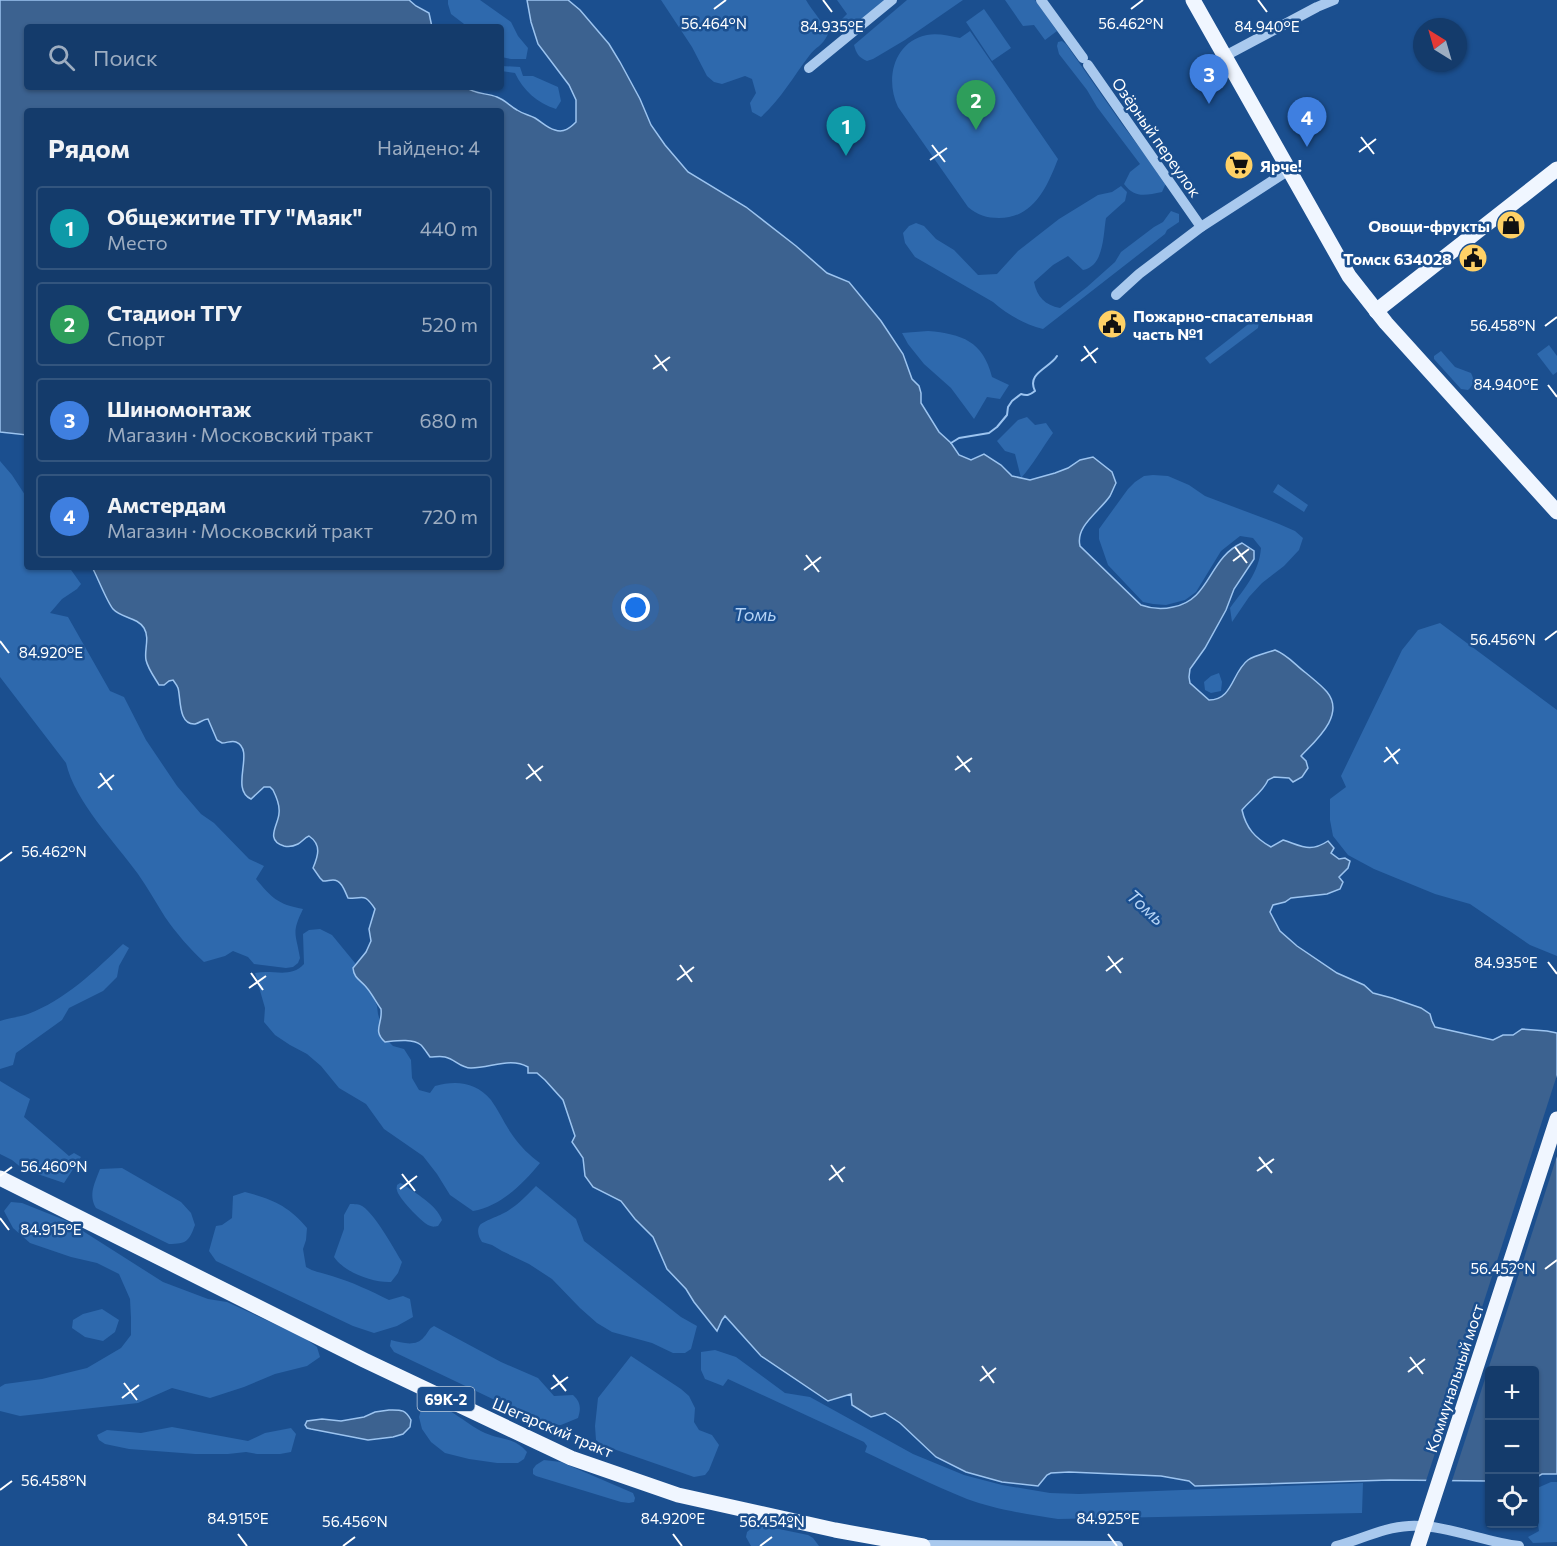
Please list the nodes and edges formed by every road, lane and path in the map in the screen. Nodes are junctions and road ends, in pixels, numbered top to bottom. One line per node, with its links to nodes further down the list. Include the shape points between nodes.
1 (892, 0): 6 (street)
2 (1041, 0): 9 (street, Озёрный переулок)
3 (1193, 0): 5 (main road)
4 (1334, 0): 5 (street)
5 (1225, 56): 8 (main road)
6 (809, 68)
7 (1557, 169): 11 (main road)
8 (1289, 170): 9 (street); 11 (main road, via 1345,270)
9 (1201, 227): 10 (street)
10 (1116, 295)
11 (1376, 311): 12 (main road)
12 (1557, 513)
13 (1557, 1119): 19 (main road, Коммунальный мост)
14 (0, 1178): 15 (main road, Шегарский тракт / 69К-2, via 570,1458 678,1495)
15 (921, 1545): 16 (street)
16 (1022, 1545): 17 (street)
17 (1118, 1546)
18 (1336, 1546): 20 (street, via 1387,1529 1410,1526)
19 (1418, 1546)
20 (1520, 1546)

